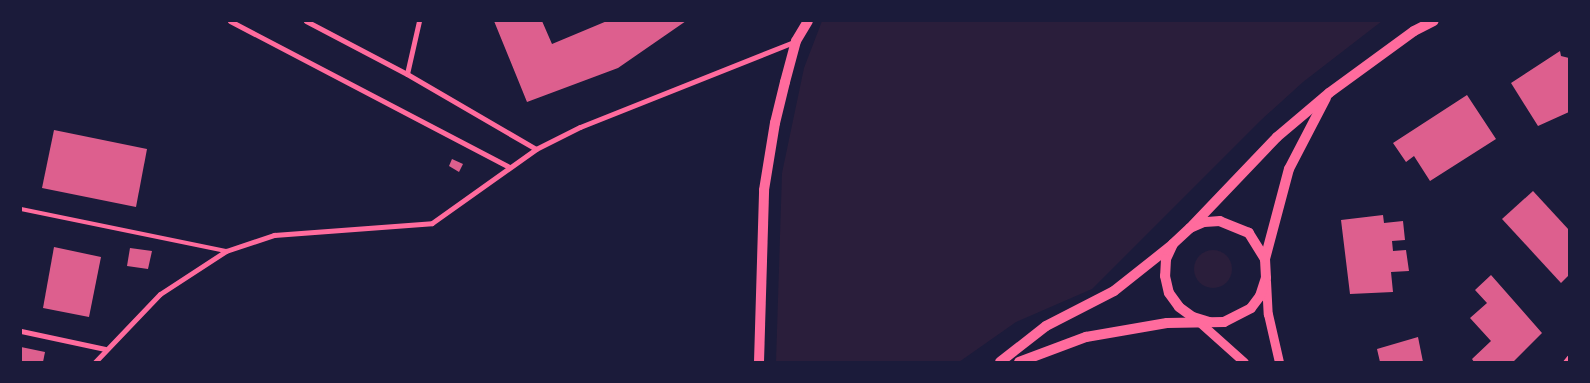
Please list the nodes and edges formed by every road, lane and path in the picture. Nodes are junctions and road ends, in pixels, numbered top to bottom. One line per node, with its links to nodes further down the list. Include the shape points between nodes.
1 (230, 21): 10 (street)
2 (306, 21): 7 (street)
3 (419, 21): 7 (street)
4 (808, 21): 6 (main road)
5 (1434, 21): 8 (main road, via 1414,31)
6 (796, 41): 9 (street, via 580,126); 22 (main road, via 774,123 764,190)
7 (407, 74): 9 (street)
8 (1329, 93): 12 (main road, via 1277,137); 15 (main road, via 1289,169)
9 (536, 149): 10 (street)
10 (509, 167): 14 (street, via 432,223 274,234)
11 (21, 209): 14 (lane)
12 (1190, 228): 13 (main road); 15 (main road, via 1220,220 1235,224 1254,238)
13 (1173, 244): 17 (main road, via 1166,259 1169,293 1179,307); 23 (main road, via 1114,291 1046,326)
14 (226, 251): 19 (street, via 160,294)
15 (1265, 259): 16 (main road)
16 (1266, 278): 17 (main road, via 1260,296 1251,308 1224,322); 26 (street, via 1268,314)
17 (1200, 320): 24 (main road, via 1086,337); 25 (street)
18 (21, 331): 19 (street)
19 (105, 349): 21 (street)
20 (1569, 357): 27 (street)
21 (96, 362)
22 (759, 362)
23 (1000, 362)
24 (1019, 362)
25 (1244, 362)
26 (1279, 362)
27 (1565, 362)

